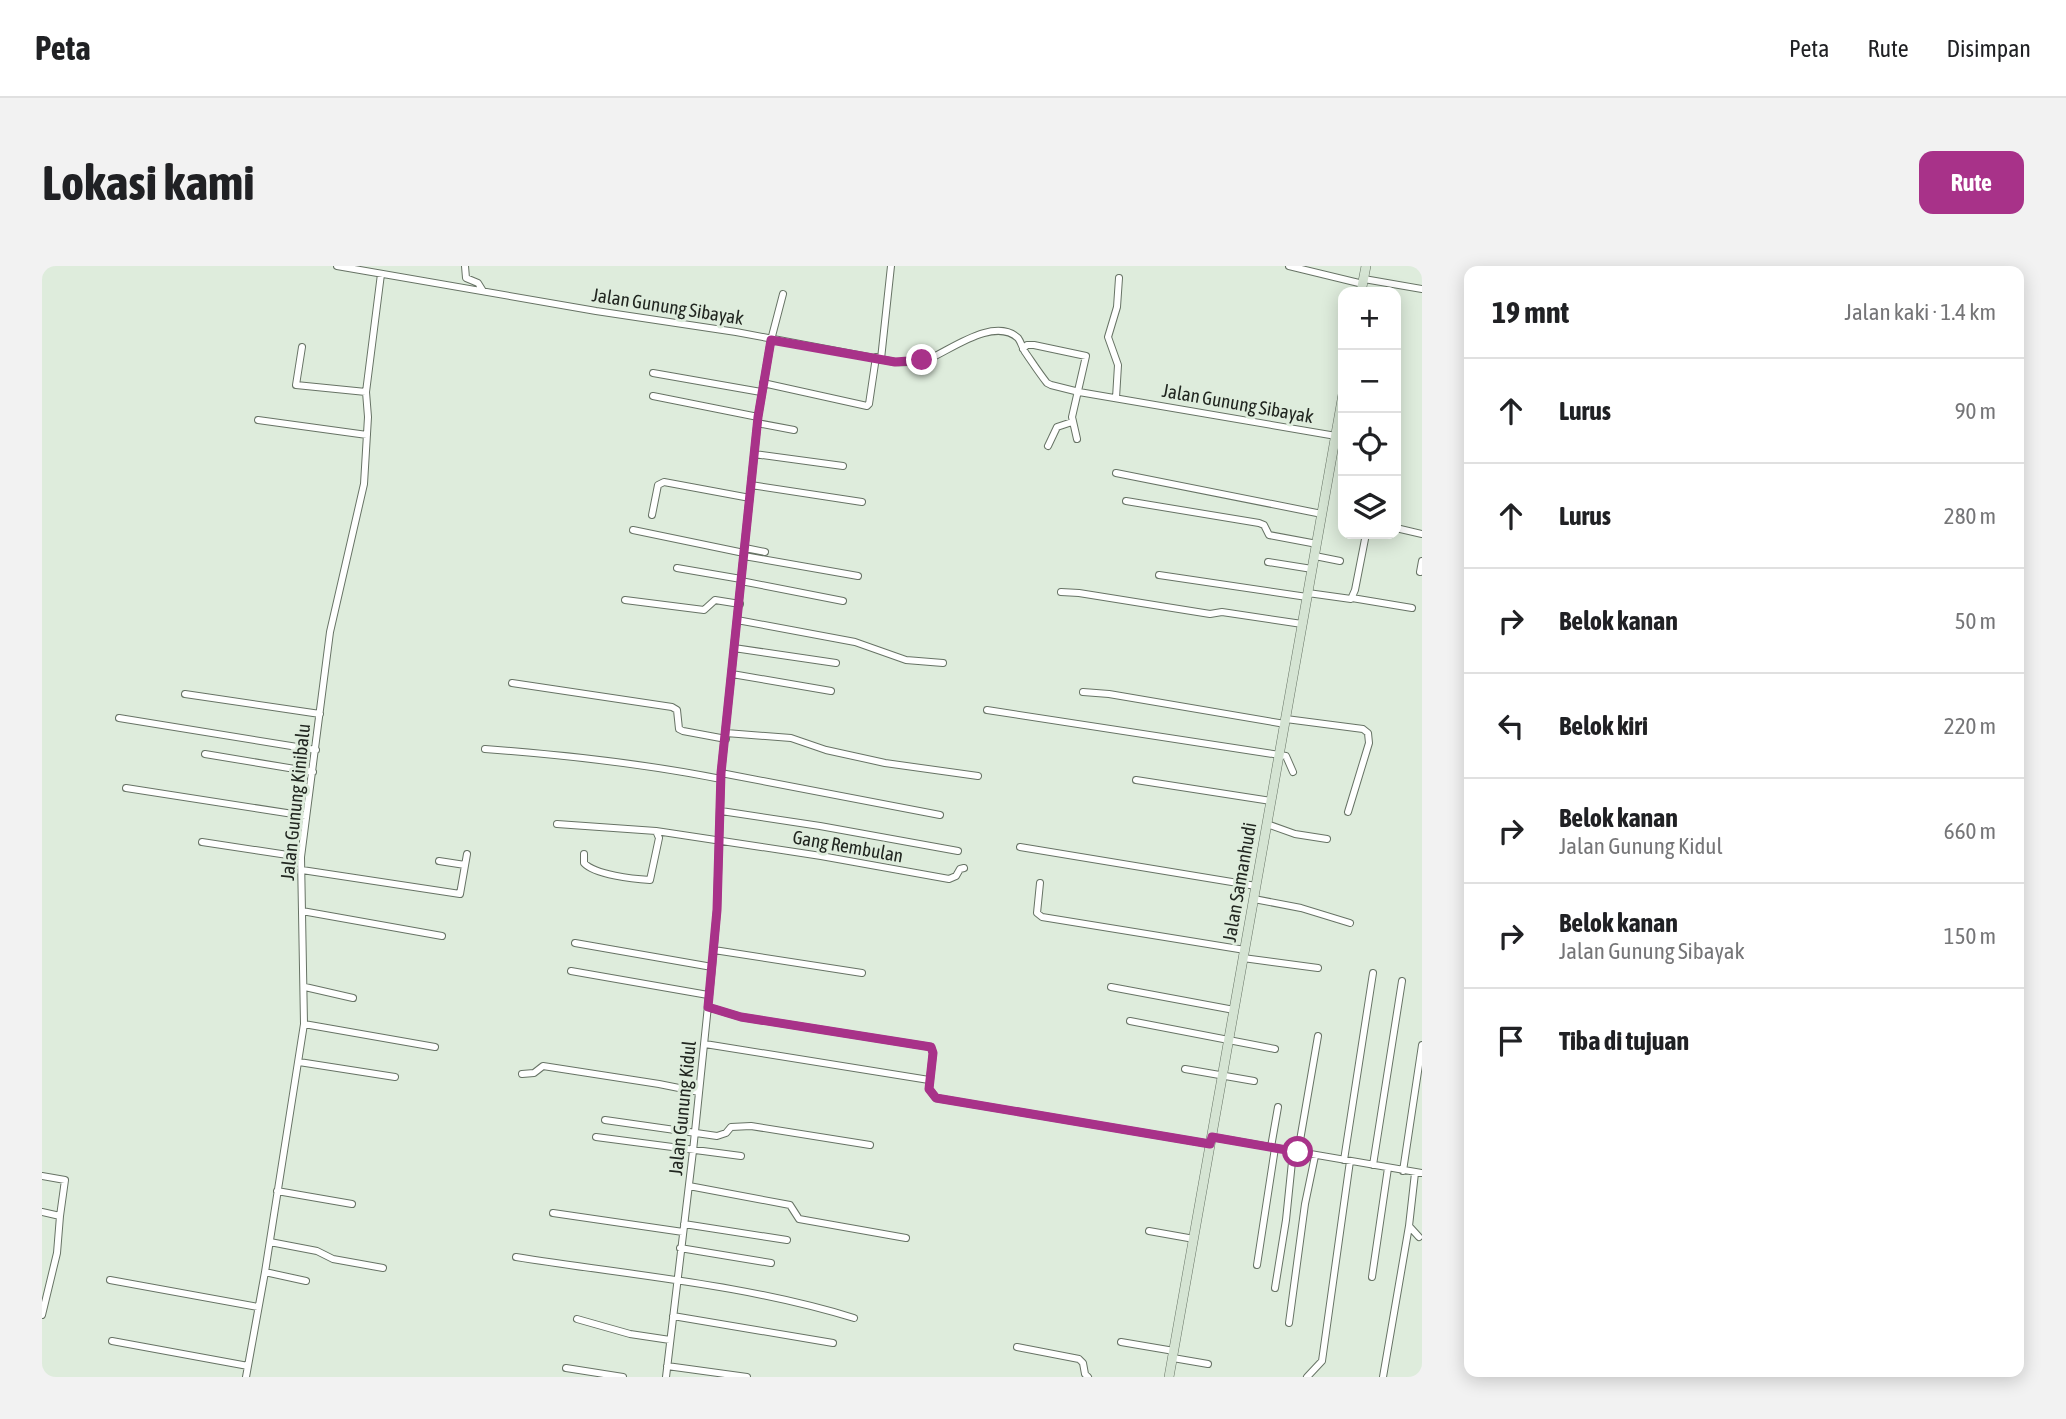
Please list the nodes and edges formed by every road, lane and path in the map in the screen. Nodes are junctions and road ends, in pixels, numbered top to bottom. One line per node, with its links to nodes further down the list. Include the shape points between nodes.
1 (337, 266): 6 (street, Jalan Gunung Sibayak)
2 (465, 266): 10 (street, via 466,278 478,283)
3 (891, 266): 15 (street)
4 (1289, 266): 8 (street)
5 (1366, 266): 8 (street)
6 (380, 274): 10 (street, Jalan Gunung Sibayak); 18 (street, Jalan Gunung Kinibalu)
7 (1119, 278): 22 (street, via 1108,337 1118,365)
8 (1362, 285): 9 (street)
9 (1422, 289)
10 (482, 291): 12 (street, Jalan Gunung Sibayak)
11 (783, 294): 12 (street, Jalan Gunung Kidul)
12 (771, 340): 15 (street, Jalan Gunung Sibayak); 17 (street, Jalan Gunung Kidul)
13 (302, 347): 18 (street, via 296,385)
14 (1023, 349): 15 (street, Jalan Gunung Sibayak, via 1010,333 982,333 922,360 904,363); 20 (street, Jalan Gunung Sibayak, via 1047,383); 20 (street, via 1034,345 1085,355)
15 (879, 358): 17 (street, via 867,406)
16 (653, 373): 19 (street)
17 (763, 383): 19 (street, Jalan Gunung Kidul)
18 (366, 392): 28 (street, Jalan Gunung Kinibalu)
19 (761, 392): 24 (street, Jalan Gunung Kidul)
20 (1079, 392): 22 (street, Jalan Gunung Sibayak); 25 (street)
21 (653, 396): 24 (street)
22 (1116, 398): 27 (street, Jalan Gunung Sibayak)
23 (258, 420): 28 (street)
24 (758, 420): 26 (street); 32 (street, Jalan Gunung Kidul)
25 (1072, 422): 29 (street); 31 (street, via 1054,430)
26 (794, 430)
27 (1338, 434)
28 (367, 435): 76 (street, Jalan Gunung Kinibalu, via 363,484 330,632)
29 (1077, 439)
30 (1338, 439): 39 (street, Jalan Samanhudi)
31 (1048, 446)
32 (754, 454): 33 (street); 35 (street, Jalan Gunung Kidul)
33 (844, 466)
34 (1116, 473): 39 (street)
35 (751, 485): 36 (street, Jalan Gunung Kidul); 38 (street)
36 (750, 498): 40 (street, via 661,483); 46 (street, Jalan Gunung Kidul)
37 (1126, 501): 45 (street, via 1259,523 1269,535)
38 (862, 502)
39 (1322, 514): 45 (street, Jalan Samanhudi)
40 (652, 515)
41 (1401, 529): 43 (street)
42 (633, 530): 46 (street)
43 (1422, 534)
44 (1365, 539): 60 (street)
45 (1317, 544): 48 (street, Jalan Samanhudi)
46 (745, 552): 47 (street); 56 (street); 57 (street, Jalan Gunung Kidul)
47 (765, 552)
48 (1315, 556): 49 (street); 53 (street, Jalan Samanhudi)
49 (1340, 561)
50 (1422, 561): 54 (street)
51 (1268, 562): 53 (street)
52 (677, 568): 57 (street)
53 (1312, 569): 59 (street, Jalan Samanhudi)
54 (1420, 572)
55 (1159, 575): 59 (street)
56 (858, 576)
57 (741, 580): 62 (street); 63 (street, Jalan Gunung Kidul)
58 (1061, 592): 66 (street)
59 (1308, 595): 60 (street); 66 (street, Jalan Samanhudi)
60 (1352, 598): 64 (street)
61 (625, 600): 63 (street, via 704,610 715,600)
62 (843, 601)
63 (740, 604): 65 (street, Jalan Gunung Kidul)
64 (1412, 608)
65 (737, 620): 67 (street, Jalan Gunung Kidul); 69 (street, via 855,642 906,660)
66 (1302, 624): 78 (street, Jalan Samanhudi)
67 (734, 648): 68 (street); 70 (street, Jalan Gunung Kidul)
68 (836, 663)
69 (943, 663)
70 (732, 674): 72 (street); 79 (street, Jalan Gunung Kidul)
71 (512, 683): 79 (street, via 672,707 677,710 679,729)
72 (831, 691)
73 (1083, 692): 78 (street)
74 (185, 694): 76 (street)
75 (987, 710): 83 (street)
76 (320, 713): 81 (street, Jalan Gunung Kinibalu)
77 (119, 718): 81 (street)
78 (1285, 722): 83 (street, Jalan Samanhudi); 92 (street, via 1368,733)
79 (726, 736): 86 (street, Jalan Gunung Kidul); 87 (street, via 791,738 885,763)
80 (485, 749): 86 (street, via 599,758)
81 (316, 750): 84 (street, Jalan Gunung Kinibalu)
82 (205, 754): 84 (street)
83 (1279, 755): 85 (street, via 1288,757); 90 (street, Jalan Samanhudi)
84 (313, 772): 94 (street, Jalan Gunung Kinibalu)
85 (1293, 772)
86 (721, 776): 91 (street, Jalan Gunung Kidul); 93 (street)
87 (978, 776)
88 (1136, 779): 90 (street)
89 (126, 788): 94 (street)
90 (1271, 801): 96 (street, Jalan Samanhudi)
91 (721, 811): 99 (street, Jalan Gunung Kidul); 102 (street)
92 (1348, 812)
93 (940, 815)
94 (306, 816): 105 (street, Jalan Gunung Kinibalu)
95 (557, 824): 97 (street, Gang Rembulan)
96 (1267, 824): 98 (street); 111 (street, Jalan Samanhudi)
97 (656, 831): 99 (street, Gang Rembulan); 104 (street, via 659,838 650,880 588,867)
98 (1327, 839)
99 (720, 841): 108 (street, Gang Rembulan, via 949,879); 117 (street, Jalan Gunung Kidul)
100 (202, 842): 105 (street)
101 (1020, 847): 111 (street)
102 (958, 852)
103 (467, 854): 107 (street)
104 (584, 854)
105 (301, 857): 109 (street, Jalan Gunung Kinibalu)
106 (439, 860): 107 (street)
107 (465, 865): 109 (street, via 460,894)
108 (964, 868)
109 (302, 870): 113 (street, Jalan Gunung Kinibalu)
110 (1040, 883): 118 (street, via 1037,913 1042,917)
111 (1256, 886): 112 (street, Jalan Samanhudi)
112 (1254, 899): 114 (street); 118 (street, Jalan Samanhudi)
113 (302, 911): 115 (street); 125 (street, Jalan Gunung Kinibalu)
114 (1350, 923)
115 (442, 936)
116 (575, 943): 119 (street)
117 (714, 950): 119 (street, Jalan Gunung Kidul); 122 (street)
118 (1244, 954): 120 (street); 130 (street, Jalan Samanhudi)
119 (712, 967): 127 (street, Jalan Gunung Kidul)
120 (1318, 968)
121 (571, 971): 127 (street)
122 (862, 972)
123 (1373, 973): 158 (street)
124 (1402, 981): 159 (street)
125 (304, 986): 128 (street); 132 (street, Jalan Gunung Kinibalu)
126 (1111, 987): 130 (street)
127 (708, 995): 129 (street, Jalan Gunung Kidul)
128 (353, 998)
129 (708, 1007): 135 (street, Jalan Gunung Kidul); 144 (street, via 741,1017 931,1047)
130 (1234, 1010): 134 (street, Jalan Samanhudi)
131 (1130, 1021): 134 (street)
132 (304, 1024): 137 (street); 139 (street, Jalan Gunung Kinibalu)
133 (1318, 1036): 155 (street)
134 (1229, 1039): 138 (street); 142 (street, Jalan Samanhudi)
135 (705, 1044): 144 (street); 146 (street, Jalan Gunung Kidul)
136 (1422, 1045): 161 (street)
137 (435, 1047)
138 (1275, 1049)
139 (299, 1062): 143 (street); 165 (street, Jalan Gunung Kinibalu)
140 (1185, 1069): 142 (street)
141 (522, 1074): 146 (street, via 543,1066)
142 (1223, 1075): 145 (street); 151 (street, Jalan Samanhudi)
143 (395, 1077)
144 (929, 1080): 151 (street, via 931,1094 940,1100)
145 (1254, 1081)
146 (699, 1093): 149 (street, Jalan Gunung Kidul)
147 (1278, 1107): 153 (street)
148 (605, 1120): 149 (street)
149 (695, 1134): 152 (street, via 717,1136 731,1127 751,1126); 154 (street, Jalan Gunung Kidul)
150 (596, 1137): 154 (street)
151 (1211, 1140): 153 (street); 176 (street, Jalan Samanhudi)
152 (870, 1145)
153 (1273, 1147): 155 (street); 182 (street)
154 (693, 1151): 156 (street); 164 (street, Jalan Gunung Kidul)
155 (1296, 1152): 157 (street); 189 (street)
156 (741, 1156)
157 (1315, 1156): 158 (street); 196 (street)
158 (1347, 1160): 159 (street); 213 (street, via 1322,1361)
159 (1373, 1165): 160 (street)
160 (1388, 1168): 161 (street); 185 (street)
161 (1403, 1171): 162 (street)
162 (1419, 1173): 171 (street)
163 (42, 1176): 169 (street, via 65,1180)
164 (689, 1186): 170 (street, Jalan Gunung Kidul); 175 (street, via 790,1205 799,1219)
165 (277, 1191): 166 (street); 178 (street, Jalan Gunung Kinibalu)
166 (352, 1204)
167 (42, 1212): 169 (street)
168 (553, 1213): 173 (street)
169 (60, 1216): 190 (street, via 57,1254)
170 (684, 1224): 173 (street, Jalan Gunung Kidul); 177 (street)
171 (1409, 1226): 174 (street); 214 (street)
172 (1149, 1231): 176 (street)
173 (682, 1232): 179 (street, Jalan Gunung Kidul)
174 (1419, 1237)
175 (905, 1238)
176 (1194, 1239): 202 (street, Jalan Samanhudi)
177 (787, 1240)
178 (270, 1242): 183 (street); 184 (street, Jalan Gunung Kinibalu)
179 (680, 1248): 181 (street); 187 (street, Jalan Gunung Kidul)
180 (516, 1257): 187 (street)
181 (771, 1264)
182 (1257, 1265)
183 (383, 1268)
184 (265, 1272): 188 (street); 191 (street, Jalan Gunung Kinibalu)
185 (1372, 1277)
186 (110, 1280): 191 (street)
187 (677, 1280): 193 (street, Jalan Gunung Kidul); 194 (street)
188 (306, 1281)
189 (1275, 1288)
190 (44, 1295): 192 (street)
191 (258, 1307): 204 (street, Jalan Gunung Kinibalu)
192 (42, 1315)
193 (673, 1316): 198 (street, Jalan Gunung Kidul); 200 (street)
194 (854, 1318)
195 (577, 1319): 198 (street)
196 (1289, 1322)
197 (112, 1340): 204 (street)
198 (670, 1340): 205 (street, Jalan Gunung Kidul)
199 (1121, 1342): 202 (street)
200 (834, 1343)
201 (1017, 1347): 211 (street, via 1079,1359)
202 (1173, 1354): 203 (street); 212 (street, Jalan Samanhudi)
203 (1208, 1364)
204 (248, 1366): 207 (street, Jalan Gunung Kinibalu)
205 (667, 1366): 209 (street, Jalan Gunung Kidul); 210 (street)
206 (566, 1368): 208 (street)
207 (246, 1377)
208 (623, 1377)
209 (666, 1377)
210 (747, 1377)
211 (1088, 1377)
212 (1169, 1377)
213 (1307, 1377)
214 (1383, 1377)

